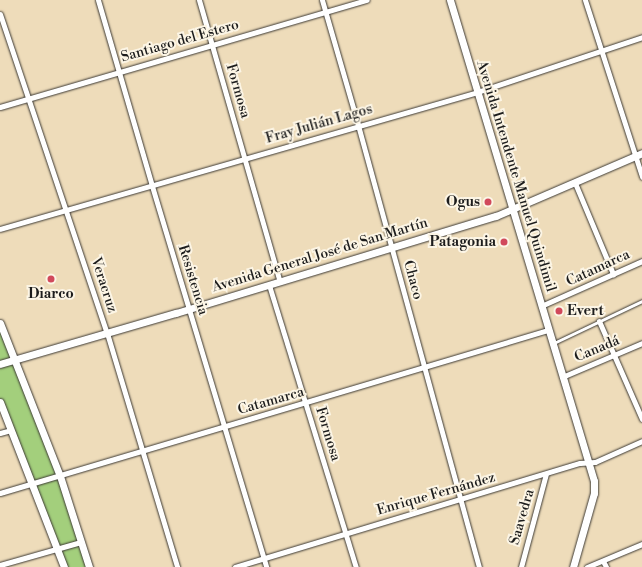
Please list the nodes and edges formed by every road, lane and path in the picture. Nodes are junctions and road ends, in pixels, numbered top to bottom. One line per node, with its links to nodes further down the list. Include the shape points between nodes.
1 (98, 0): 12 (street, Resistencia)
2 (199, 0): 10 (street, Formosa)
3 (322, 0): 7 (street, Chaco)
4 (368, 0): 7 (street, Santiago del Estero)
5 (450, 0): 13 (main road, Avenida Intendente Manuel Quindimil)
6 (585, 0): 11 (street)
7 (325, 12): 10 (street, Santiago del Estero); 16 (street, Chaco)
8 (0, 14): 14 (street, Veracruz)
9 (642, 37): 11 (street, Fray Julián Lagos)
10 (212, 45): 12 (street, Santiago del Estero); 19 (street, Formosa)
11 (601, 51): 13 (street, Fray Julián Lagos); 18 (street)
12 (119, 72): 14 (street, Santiago del Estero); 22 (street, Resistencia)
13 (477, 92): 16 (street, Fray Julián Lagos); 24 (main road, Avenida Intendente Manuel Quindimil)
14 (28, 99): 15 (street, Santiago del Estero); 23 (street, Veracruz)
15 (0, 107)
16 (358, 125): 19 (street, Fray Julián Lagos); 26 (street, Chaco)
17 (642, 153): 18 (main road, Avenida General José de San Martín)
18 (634, 157): 20 (street); 21 (main road, Avenida General José de San Martín)
19 (244, 158): 22 (street, Fray Julián Lagos); 29 (street, Formosa)
20 (642, 177)
21 (575, 183): 24 (main road, Avenida General José de San Martín); 28 (street)
22 (152, 186): 23 (street, Fray Julián Lagos); 33 (street, Resistencia)
23 (67, 210): 25 (street, Fray Julián Lagos); 37 (street, Veracruz)
24 (513, 210): 26 (main road, Avenida General José de San Martín); 32 (main road, Avenida Intendente Manuel Quindimil)
25 (0, 229)
26 (392, 247): 29 (main road, Avenida General José de San Martín); 43 (street, Chaco)
27 (642, 261): 28 (street, Catamarca)
28 (612, 274): 32 (street, Catamarca)
29 (280, 282): 30 (main road, Avenida General José de San Martín)
30 (269, 285): 33 (main road, Avenida General José de San Martín); 46 (street, Formosa)
31 (642, 301): 34 (lane)
32 (541, 306): 36 (main road, Avenida Intendente Manuel Quindimil)
33 (189, 309): 37 (main road, Avenida General José de San Martín); 48 (street, Resistencia)
34 (599, 321): 39 (lane); 40 (street)
35 (0, 323): 41 (main road)
36 (548, 330): 39 (main road, Avenida Intendente Manuel Quindimil); 43 (street, Catamarca)
37 (107, 333): 41 (main road, Avenida General José de San Martín); 52 (street, Veracruz)
38 (642, 343): 40 (street, Canadá)
39 (552, 344): 44 (main road, Avenida Intendente Manuel Quindimil)
40 (614, 355): 44 (street, Canadá); 47 (street)
41 (13, 360): 42 (main road, Avenida General José de San Martín); 55 (main road)
42 (0, 364)
43 (424, 367): 46 (street, Catamarca); 58 (street, Chaco)
44 (562, 377): 53 (main road, Avenida Intendente Manuel Quindimil)
45 (0, 402): 49 (main road)
46 (307, 403): 48 (street, Catamarca); 59 (street, Formosa)
47 (642, 419)
48 (224, 427): 52 (street, Catamarca); 63 (street, Resistencia)
49 (11, 430): 50 (street); 56 (main road)
50 (0, 433)
51 (642, 441): 53 (street, Enrique Fernández, via 595,462)
52 (142, 450): 55 (street, Catamarca); 68 (street, Veracruz)
53 (588, 462): 54 (street, Enrique Fernández); 74 (main road, Avenida Intendente Manuel Quindimil, via 594,481 594,493)
54 (546, 474): 58 (street, Enrique Fernández); 73 (street, Saavedra)
55 (60, 476): 56 (street, Catamarca); 60 (main road)
56 (32, 484): 57 (street, Catamarca); 62 (main road)
57 (0, 493)
58 (461, 499): 59 (street, Enrique Fernández); 72 (street, Chaco)
59 (346, 533): 63 (street, Enrique Fernández); 71 (street, Formosa)
60 (81, 542): 62 (street); 67 (main road)
61 (642, 544): 64 (street)
62 (58, 549): 65 (street); 66 (main road)
63 (263, 558): 69 (street, Enrique Fernández); 70 (street, Resistencia)
64 (603, 561): 75 (street); 76 (street)
65 (0, 565)
66 (64, 567)
67 (89, 567)
68 (177, 567)
69 (235, 567)
70 (266, 567)
71 (356, 567)
72 (479, 567)
73 (521, 567)
74 (572, 567)
75 (587, 567)
76 (606, 567)

